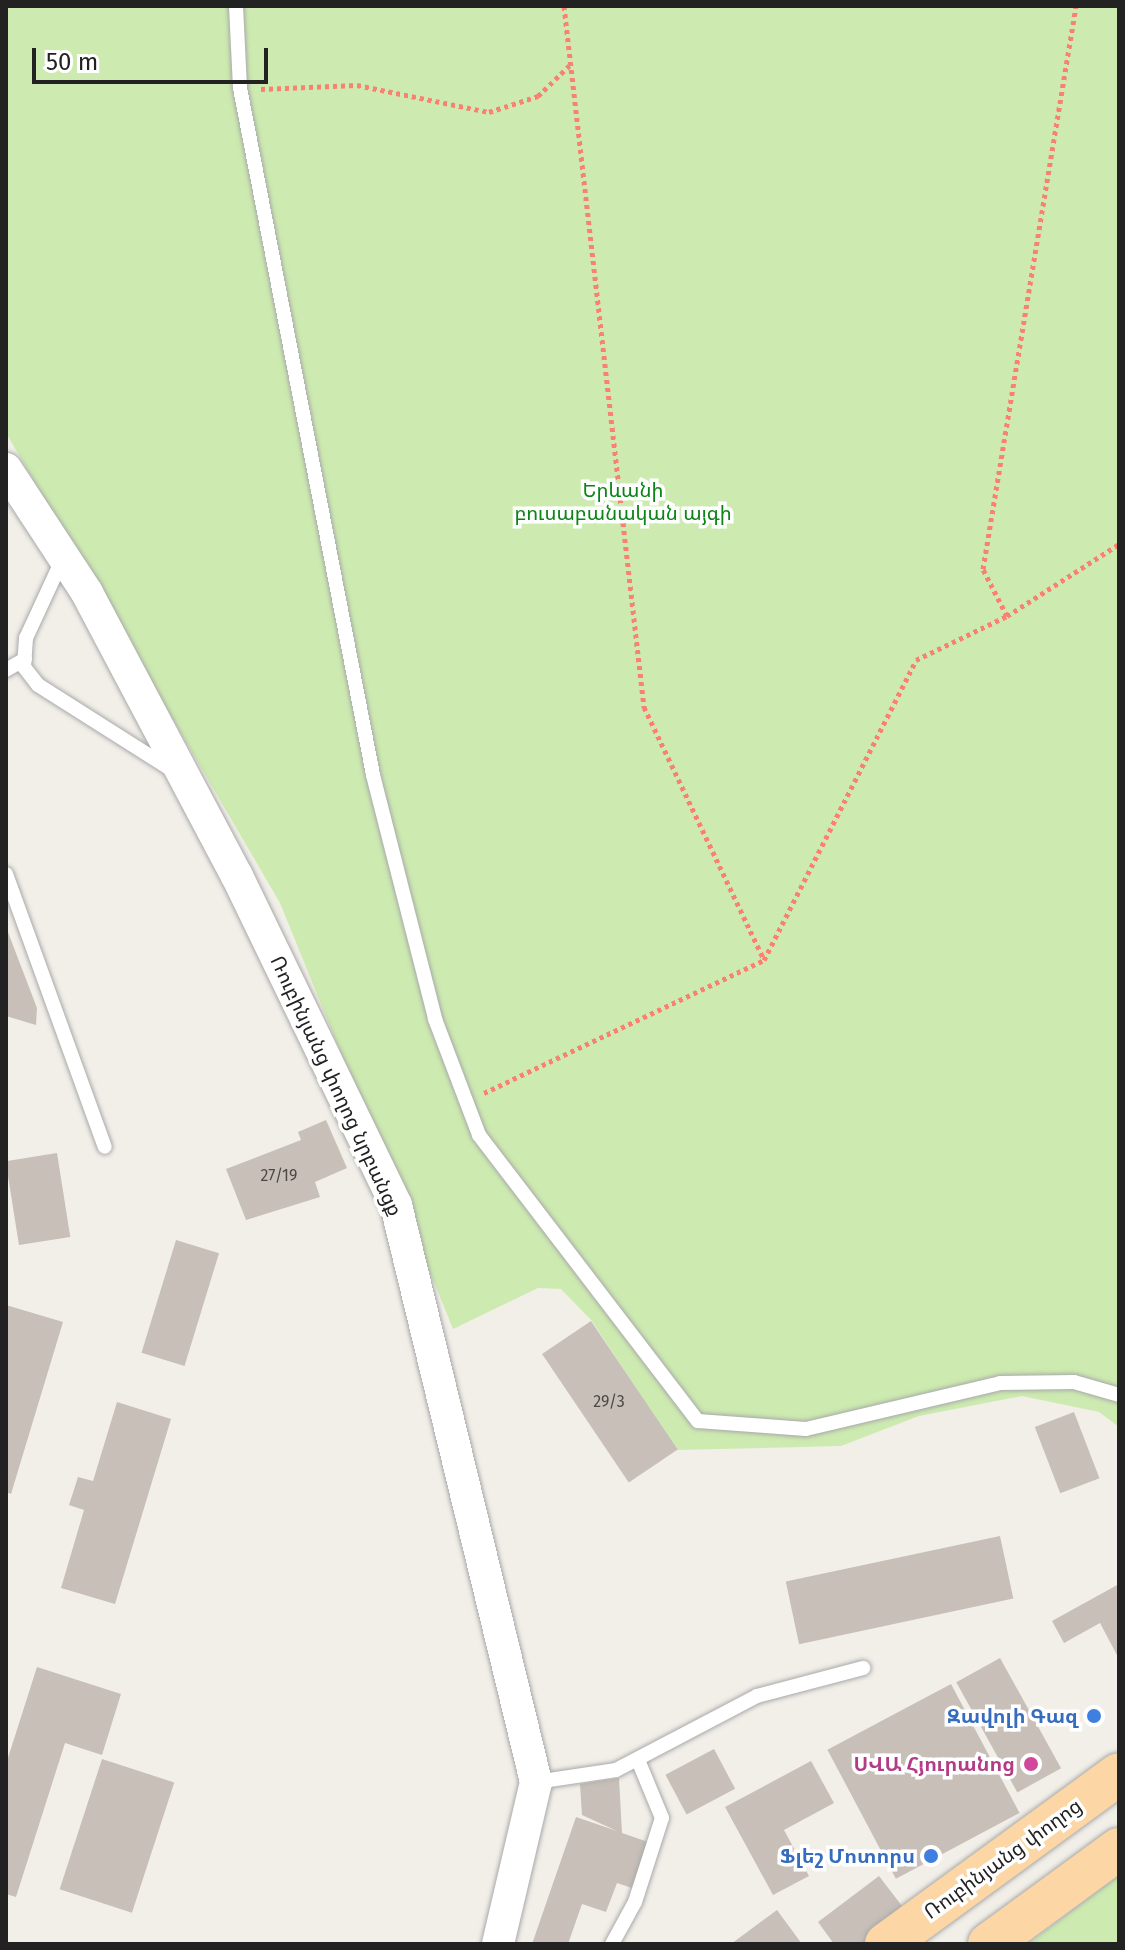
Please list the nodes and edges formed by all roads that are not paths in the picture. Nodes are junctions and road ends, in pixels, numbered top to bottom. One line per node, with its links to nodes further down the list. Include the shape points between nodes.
1 (236, 6): 9 (lane, via 240,88 373,775 435,1019 479,1135 698,1421 806,1429 1000,1383 1074,1382)
2 (6, 469): 3 (street, Ռուբինյանց փողոց նրբանցք)
3 (64, 557): 4 (lane, via 26,638); 6 (street, Ռուբինյանց փողոց նրբանցք)
4 (25, 659): 5 (lane); 6 (lane, via 38,685)
5 (6, 670)
6 (184, 778): 13 (street, Ռուբինյանց փողոց նրբանցք, via 396,1205)
7 (6, 874): 8 (lane)
8 (105, 1147)
9 (1119, 1395)
10 (863, 1668): 11 (lane, via 757,1696)
11 (638, 1760): 13 (lane); 16 (lane, via 662,1818 635,1902)
12 (1119, 1774): 17 (main road, Ռուբինյանց փողոց)
13 (536, 1782): 15 (street, Ռուբինյանց փողոց նրբանցք)
14 (1119, 1849): 18 (main road)
15 (498, 1944)
16 (612, 1944)
17 (886, 1944)
18 (989, 1944)

